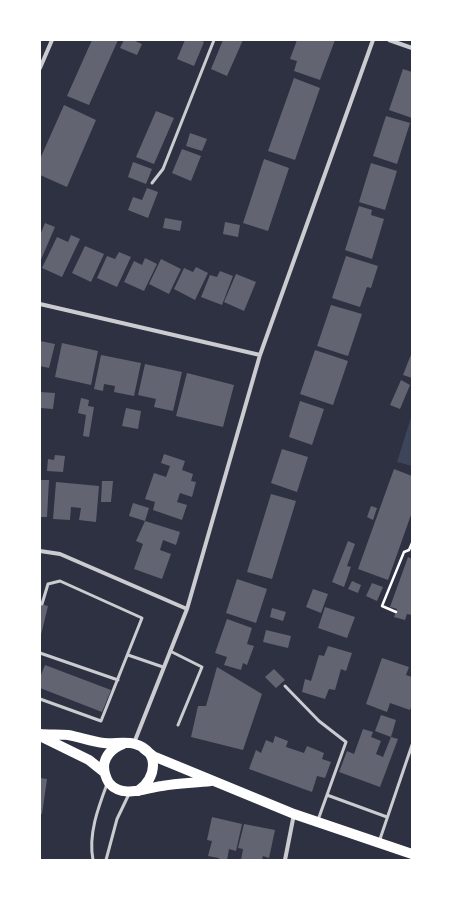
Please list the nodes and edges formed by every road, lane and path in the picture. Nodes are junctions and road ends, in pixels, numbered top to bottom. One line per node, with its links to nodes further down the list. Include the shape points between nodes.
1 (52, 40): 6 (street)
2 (214, 40): 7 (lane, via 162,169)
3 (373, 40): 9 (street)
4 (389, 40): 5 (street)
5 (412, 48)
6 (40, 68)
7 (152, 183)
8 (40, 304): 9 (street)
9 (260, 354): 13 (street)
10 (412, 543): 14 (path, via 409,550 404,552 382,606)
11 (40, 551): 13 (street, via 60,554)
12 (42, 604): 17 (lane, via 48,584 60,581 142,618)
13 (186, 609): 15 (street)
14 (396, 612)
15 (170, 651): 18 (street); 22 (lane, via 202,667)
16 (40, 653): 19 (lane)
17 (128, 655): 18 (lane); 19 (lane)
18 (163, 667): 24 (street)
19 (118, 680): 21 (lane, via 102,721)
20 (285, 686): 29 (lane, via 319,721 346,742)
21 (40, 699)
22 (178, 726)
23 (40, 735): 24 (main road, via 66,735 103,743); 26 (main road, via 89,760)
24 (134, 745): 26 (main road, via 110,752 104,765); 27 (main road, via 152,756); 28 (main road, via 151,758 153,770 146,785)
25 (412, 745): 31 (lane)
26 (106, 777): 28 (main road, via 120,791); 34 (lane, via 92,836)
27 (211, 781): 28 (main road); 30 (main road)
28 (134, 791): 38 (lane, via 117,819)
29 (327, 795): 31 (lane); 32 (lane)
30 (294, 814): 32 (main road); 39 (street)
31 (387, 817): 33 (lane)
32 (317, 822): 33 (main road)
33 (378, 843): 35 (main road)
34 (92, 853): 36 (lane); 37 (lane)
35 (412, 854)
36 (89, 860)
37 (93, 860)
38 (106, 860)
39 (285, 860)

